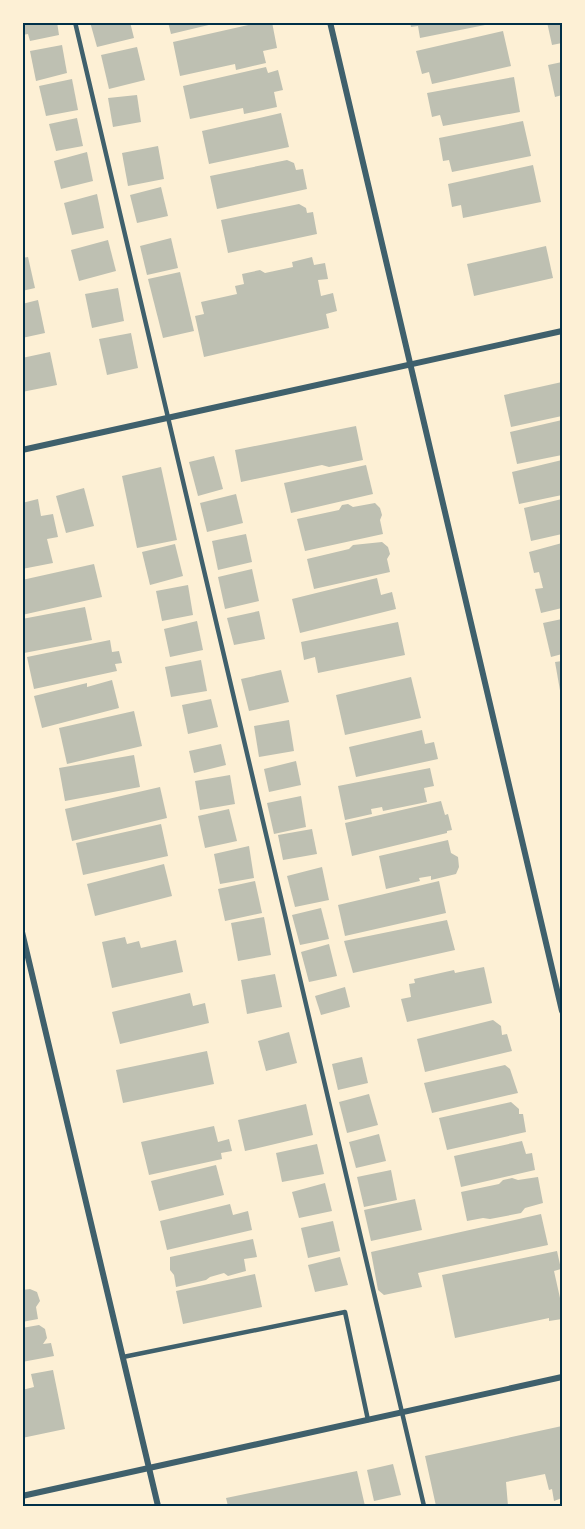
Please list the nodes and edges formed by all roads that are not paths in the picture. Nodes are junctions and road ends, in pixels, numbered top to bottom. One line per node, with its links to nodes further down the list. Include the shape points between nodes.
1 (75, 22): 5 (lane)
2 (330, 22): 4 (street)
3 (562, 331): 4 (street)
4 (410, 365): 5 (street); 8 (street)
5 (168, 418): 6 (street); 11 (lane)
6 (22, 450)
7 (22, 932): 9 (street)
8 (562, 1011)
9 (123, 1358): 12 (lane, via 345,1312); 13 (street)
10 (562, 1377): 11 (street)
11 (403, 1412): 12 (street); 16 (lane)
12 (368, 1420): 13 (street)
13 (149, 1468): 14 (street); 15 (street)
14 (22, 1496)
15 (158, 1506)
16 (424, 1506)

